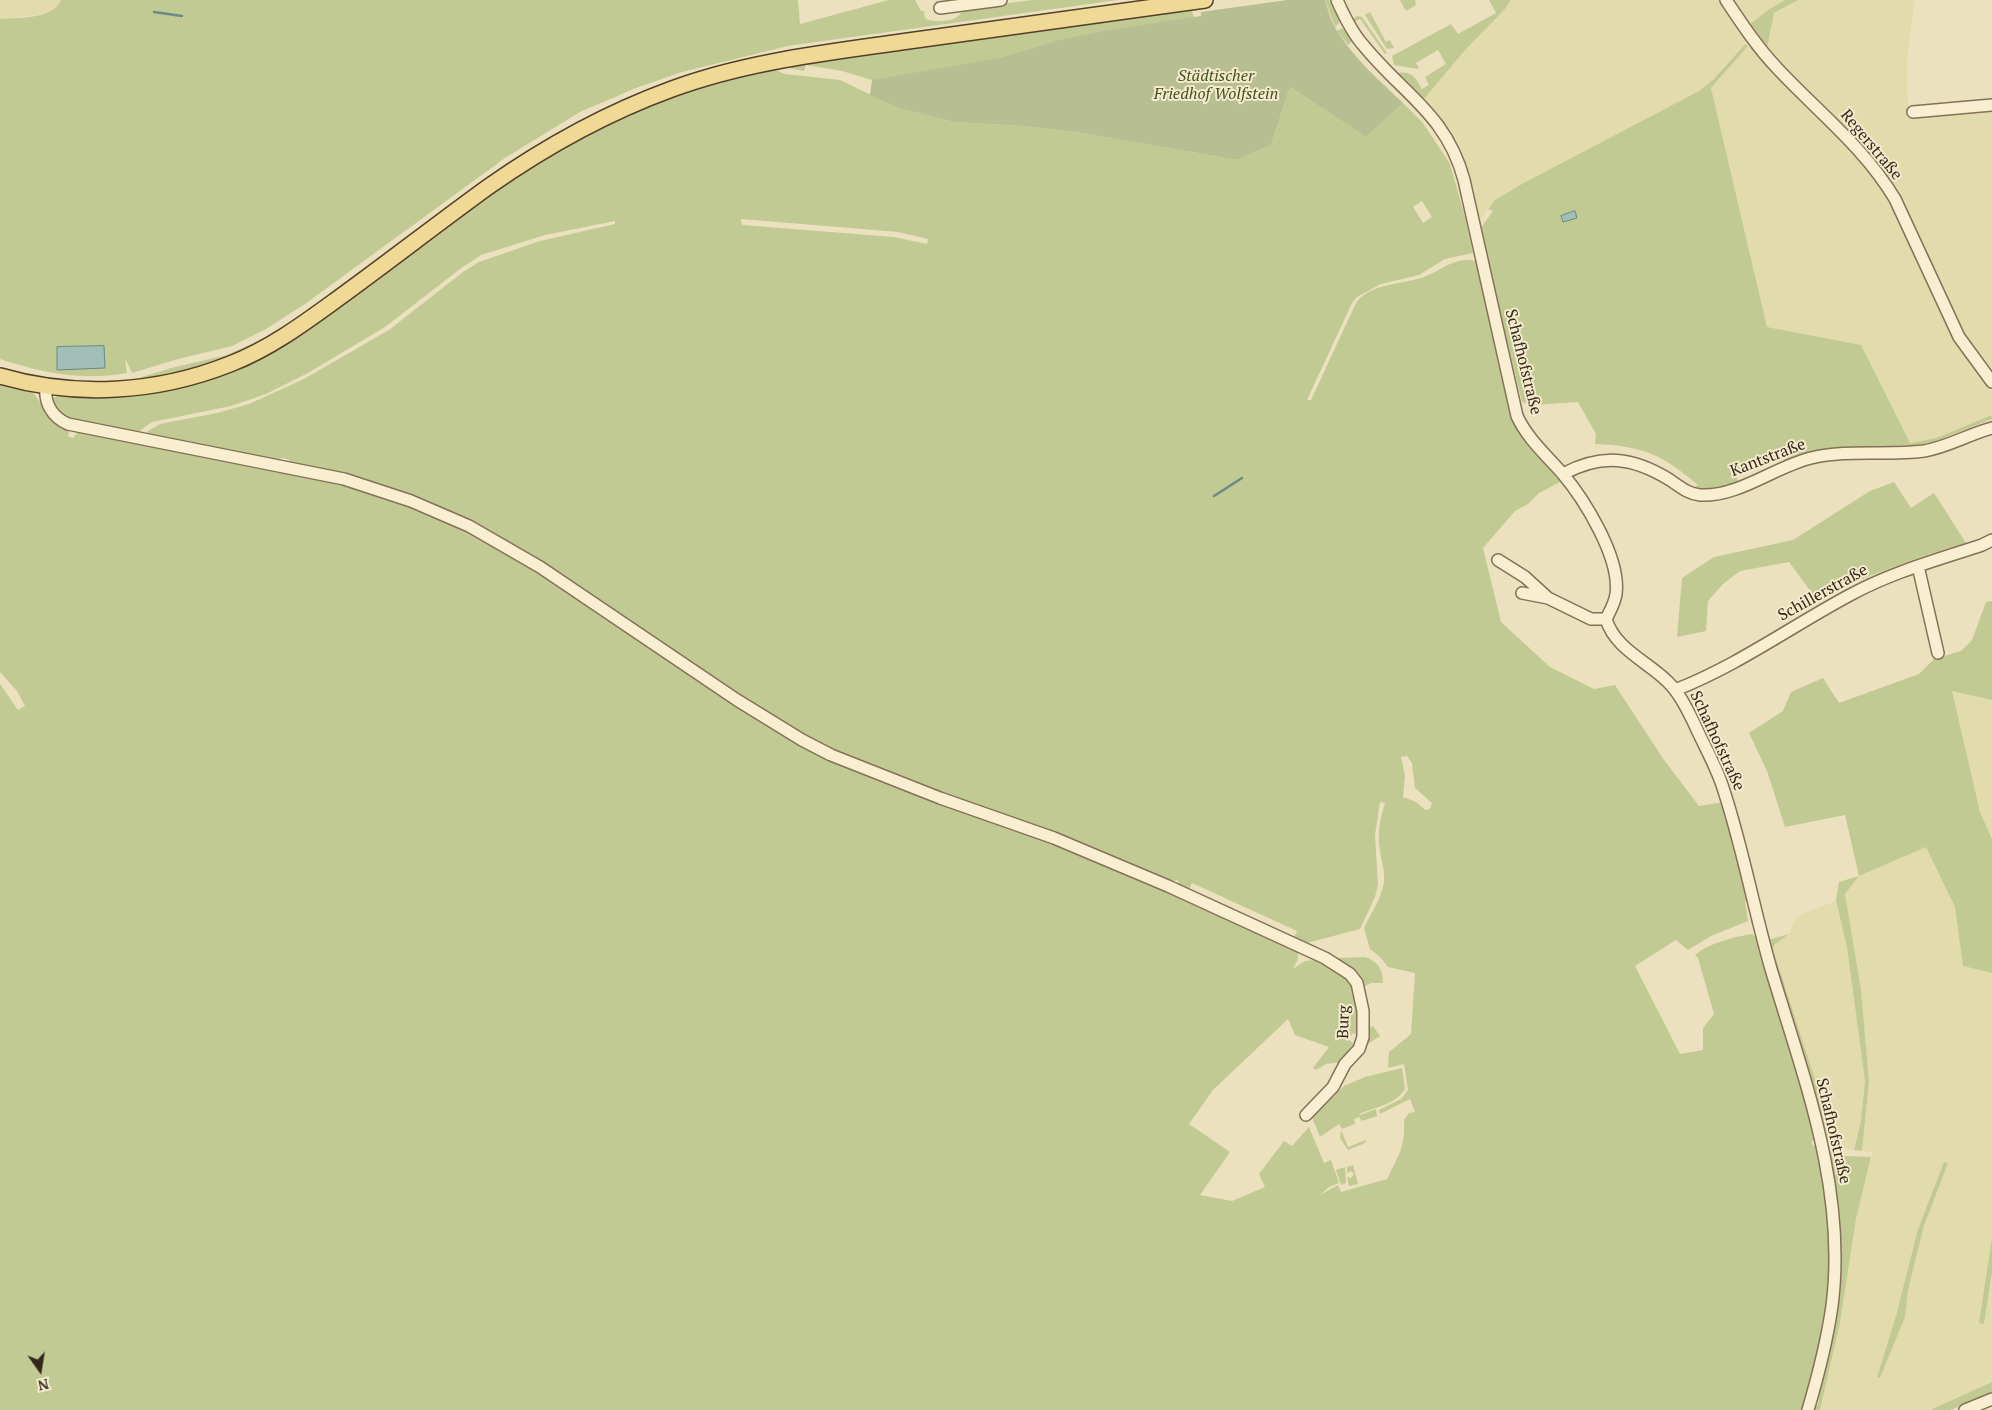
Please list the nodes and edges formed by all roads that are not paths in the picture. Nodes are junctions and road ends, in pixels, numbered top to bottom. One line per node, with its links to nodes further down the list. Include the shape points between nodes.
1 (1001, 0): 5 (street)
2 (1205, 0): 10 (main road, via 827,53 738,70 670,90 590,125 508,174 306,321 231,364 180,380 130,389)
3 (1336, 0): 12 (street, Schafhofstraße, via 1364,46 1429,113 1455,153 1464,180 1517,416 1530,438)
4 (1726, 0): 9 (street, Regerstraße, via 1764,53 1884,180 1959,336)
5 (940, 8)
6 (1992, 105): 7 (street)
7 (1914, 112)
8 (0, 376): 10 (main road)
9 (1992, 382)
10 (46, 386): 21 (street, Burg, via 48,405 68,424 344,479 411,501 469,526 540,567 736,700 831,755 1054,838 1325,958 1350,974 1357,983 1363,1012 1363,1037 1359,1049 1345,1064 1333,1087)
11 (1992, 428): 12 (street, Kantstraße, via 1938,448 1846,452 1810,458 1742,486 1706,495 1687,492 1653,470 1626,460 1584,466)
12 (1563, 474): 18 (street, Schafhofstraße, via 1589,512 1610,557 1616,595)
13 (1992, 540): 15 (street, Schillerstraße)
14 (1498, 560): 17 (street, via 1525,577)
15 (1918, 566): 19 (street); 20 (street, Schillerstraße, via 1871,584 1721,670)
16 (1522, 593): 17 (street)
17 (1548, 598): 18 (street, via 1591,619)
18 (1606, 619): 20 (street, Schafhofstraße, via 1617,640)
19 (1938, 653)
20 (1675, 690): 23 (street, Schafhofstraße, via 1724,791 1771,968 1802,1065 1829,1176 1835,1240 1832,1305)
21 (1306, 1115)
22 (1992, 1399): 24 (street)
23 (1808, 1410)
24 (1965, 1410)

